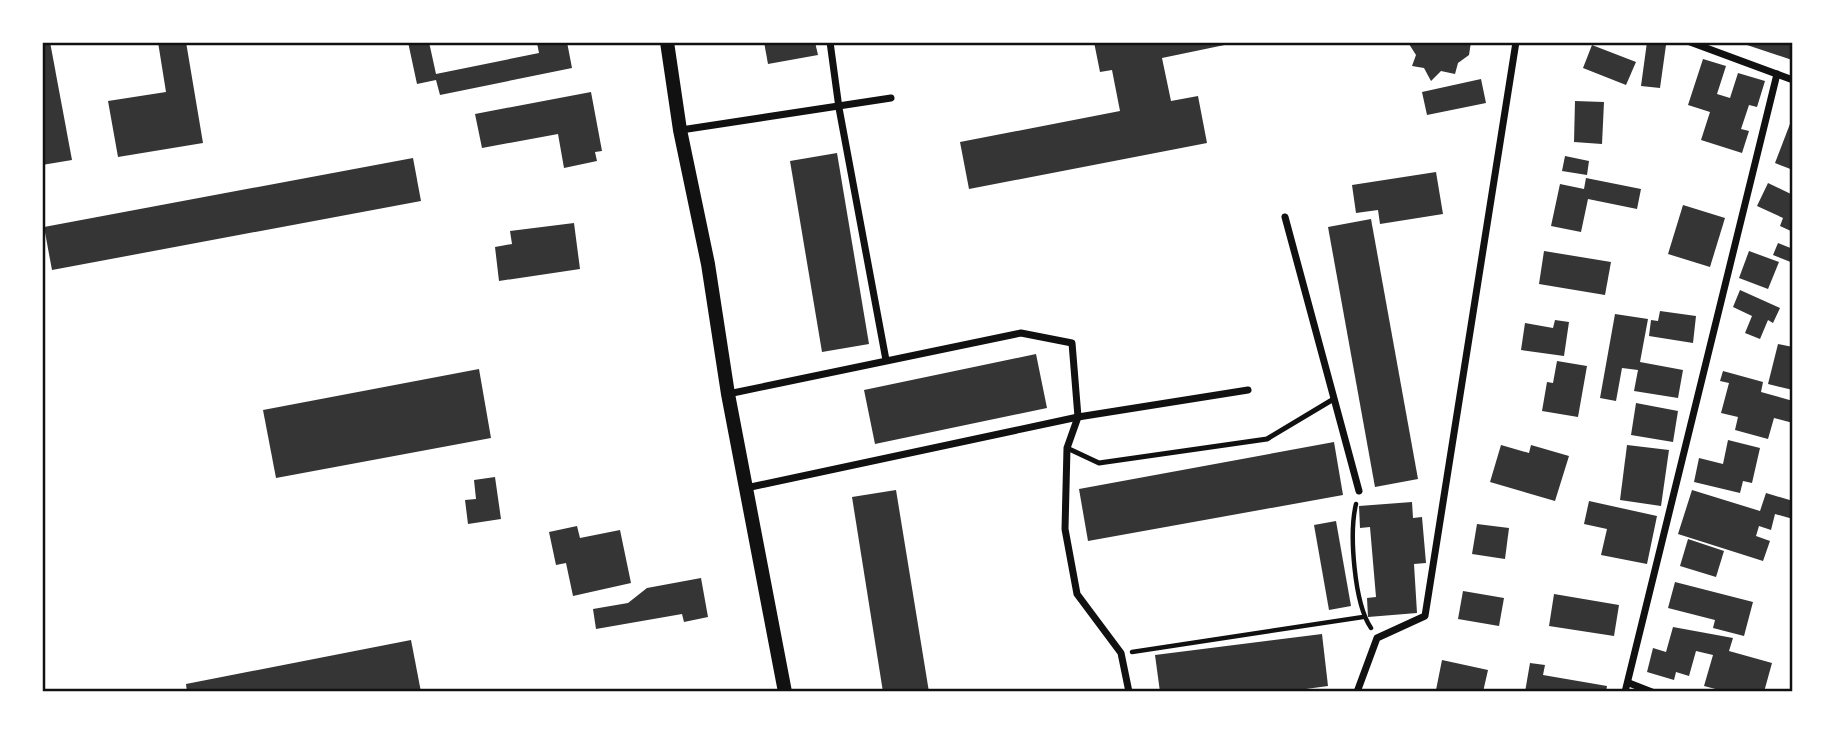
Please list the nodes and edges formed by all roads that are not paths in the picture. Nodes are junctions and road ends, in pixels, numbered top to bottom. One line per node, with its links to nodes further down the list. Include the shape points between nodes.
1 (667, 42): 9 (main road)
2 (830, 42): 8 (street)
3 (1516, 42): 22 (street, via 1425,616 1377,638)
4 (1690, 42): 5 (street)
5 (1777, 74): 6 (street); 19 (street)
6 (1793, 80)
7 (891, 98): 8 (street)
8 (839, 108): 9 (street); 11 (street)
9 (680, 130): 13 (main road, via 708,264)
10 (1285, 216): 14 (street)
11 (886, 360): 13 (street); 15 (street, via 1021,333 1072,343)
12 (1248, 390): 15 (street)
13 (728, 394): 17 (main road)
14 (1332, 400): 16 (lane, via 1267,439 1099,463); 18 (street)
15 (1078, 417): 16 (street); 17 (street)
16 (1067, 448): 21 (street, via 1065,529 1077,594 1121,653)
17 (745, 488): 20 (main road)
18 (1359, 491)
19 (1629, 683): 23 (street); 24 (street)
20 (785, 692)
21 (1129, 692)
22 (1357, 692)
23 (1625, 692)
24 (1653, 692)

